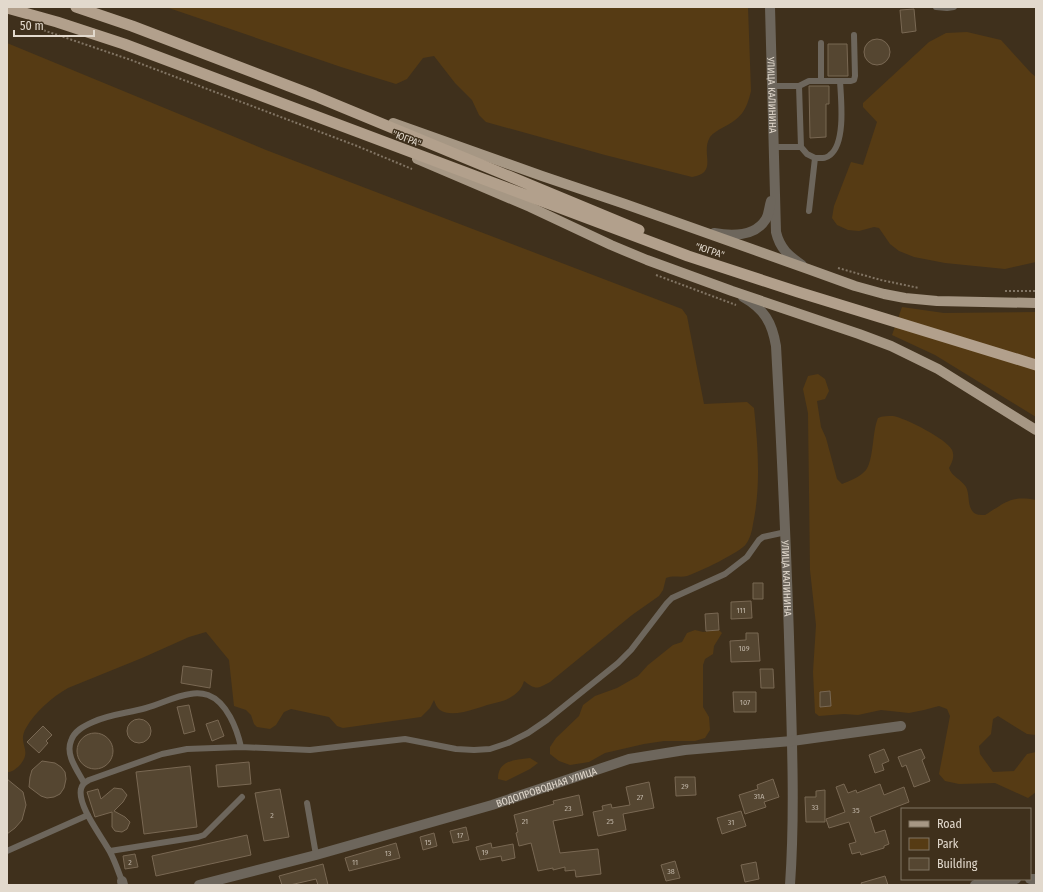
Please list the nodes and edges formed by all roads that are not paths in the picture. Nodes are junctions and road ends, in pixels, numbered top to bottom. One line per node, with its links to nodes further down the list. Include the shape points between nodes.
1 (76, 7): 12 (highway, "ЮГРА")
2 (770, 7): 10 (street, УЛИЦА КАЛИНИНА)
3 (936, 7): 4 (lane)
4 (954, 7)
5 (7, 8): 13 (highway, "ЮГРА", via 124,44)
6 (854, 35): 9 (lane, via 854,80)
7 (821, 43): 8 (lane)
8 (821, 81): 9 (lane); 11 (lane, via 809,81)
9 (840, 81): 16 (lane, via 842,124 837,145 832,154 825,158)
10 (772, 86): 11 (lane); 14 (street, УЛИЦА КАЛИНИНА)
11 (799, 86): 15 (lane)
12 (315, 96): 19 (main road); 22 (highway, "ЮГРА", via 578,206)
13 (306, 113): 21 (main road, via 530,207 611,245); 22 (highway, "ЮГРА", via 688,256)
14 (774, 147): 15 (lane); 17 (street, УЛИЦА КАЛИНИНА)
15 (801, 147): 16 (lane)
16 (815, 158): 18 (lane)
17 (774, 183): 19 (street, via 766,219 755,229 738,235); 20 (street, via 778,239 788,256)
18 (809, 211)
19 (700, 231): 20 (main road)
20 (808, 270): 23 (main road, via 855,286 904,298 951,302)
21 (732, 291): 25 (main road, via 891,346 938,369); 26 (street, УЛИЦА КАЛИНИНА, via 754,303 761,310 769,321 775,337)
22 (798, 292): 24 (highway, "ЮГРА")
23 (1036, 303)
24 (1036, 365)
25 (1036, 430)
26 (786, 532): 28 (street, УЛИЦА КАЛИНИНА); 29 (lane, via 763,537 747,557 726,574 672,598 618,663 547,720 508,743 474,750 405,739 310,750)
27 (901, 726): 28 (street, ВОДОПРОВОДНАЯ УЛИЦА)
28 (792, 741): 36 (street, ВОДОПРОВОДНАЯ УЛИЦА, via 685,750 629,759 492,805); 40 (street, УЛИЦА КАЛИНИНА, via 793,832)
29 (240, 747): 30 (lane, via 200,748 162,754); 30 (lane, via 237,732 218,701 206,694 188,694 93,722 75,734 70,741 70,754)
30 (84, 783): 33 (lane, via 81,792)
31 (242, 797): 34 (lane, via 204,835)
32 (307, 803): 36 (lane)
33 (88, 815): 34 (lane); 35 (lane)
34 (110, 851): 38 (lane)
35 (7, 852)
36 (316, 855): 39 (street, ВОДОПРОВОДНАЯ УЛИЦА)
37 (1009, 880): 41 (street)
38 (123, 883)
39 (199, 885)
40 (790, 885)
41 (974, 885)

